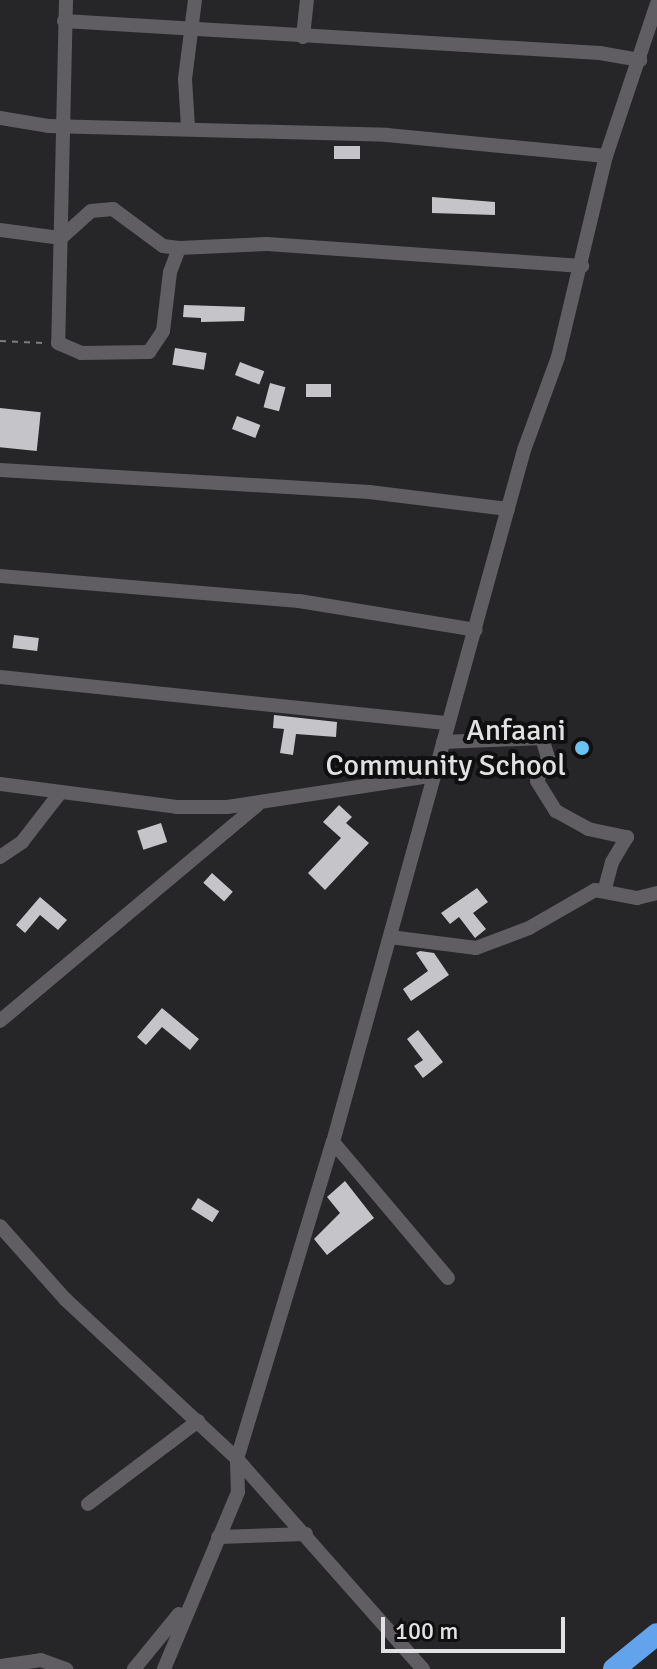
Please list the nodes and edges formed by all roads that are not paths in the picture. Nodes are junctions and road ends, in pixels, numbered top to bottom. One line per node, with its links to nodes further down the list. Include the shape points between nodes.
1 (66, 0): 5 (street)
2 (195, 0): 6 (street)
3 (307, 0): 7 (street)
4 (657, 4): 8 (street)
5 (64, 21): 6 (street); 10 (street)
6 (191, 31): 7 (street); 11 (street)
7 (303, 37): 8 (street, via 600,53)
8 (640, 60): 12 (street)
9 (0, 118): 10 (street)
10 (64, 126): 11 (street); 14 (street)
11 (188, 127): 12 (street, via 387,135)
12 (606, 156): 16 (street)
13 (0, 230): 14 (street)
14 (61, 238): 15 (street, via 91,211 113,209 163,246); 15 (street, via 58,343 81,353 149,352 163,331)
15 (179, 248): 16 (street, via 267,244)
16 (582, 266): 18 (street)
17 (0, 470): 18 (street, via 369,492)
18 (508, 509): 20 (street)
19 (0, 576): 20 (street, via 299,601)
20 (476, 630): 22 (street)
21 (0, 677): 22 (street)
22 (448, 723): 23 (street)
23 (443, 742): 24 (street); 29 (street, via 542,738 548,758 537,781 556,811 588,829 627,837)
24 (435, 775): 27 (street, via 303,793); 31 (street)
25 (0, 784): 26 (street)
26 (60, 793): 27 (street, via 177,807); 28 (street, via 22,842)
27 (258, 805): 32 (street)
28 (0, 857)
29 (605, 888): 30 (street, via 637,898); 31 (street, via 529,928 476,948)
30 (657, 893)
31 (390, 937): 33 (street)
32 (0, 1021)
33 (333, 1142): 35 (street); 37 (street)
34 (0, 1226): 36 (street, via 65,1299)
35 (448, 1278)
36 (198, 1421): 37 (street); 38 (street)
37 (237, 1459): 39 (street); 40 (street, via 238,1492)
38 (88, 1504)
39 (306, 1534): 40 (street); 47 (street)
40 (218, 1537): 41 (street)
41 (187, 1604): 45 (street); 46 (street)
42 (657, 1634): 48 (highway)
43 (0, 1666): 44 (street, via 41,1660)
44 (66, 1669)
45 (134, 1669)
46 (164, 1669)
47 (423, 1669)
48 (614, 1669)

